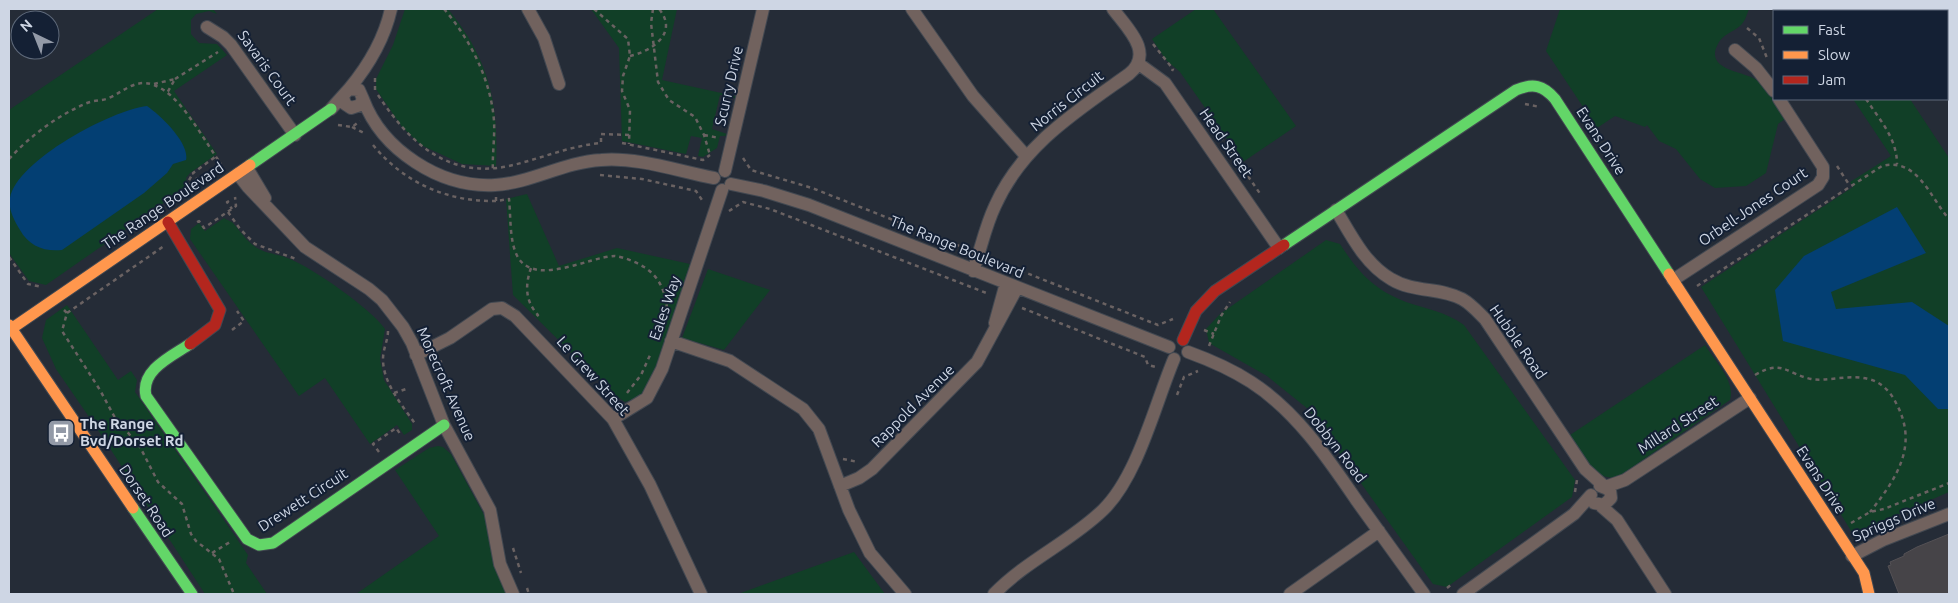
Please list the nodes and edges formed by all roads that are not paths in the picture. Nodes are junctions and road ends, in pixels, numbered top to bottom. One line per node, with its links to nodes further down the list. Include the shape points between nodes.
1 (391, 9): 9 (street, via 380,44)
2 (528, 9): 10 (street, via 544,38)
3 (763, 9): 19 (street, Scurry Drive, via 727,139)
4 (912, 9): 17 (street, via 973,96)
5 (1114, 9): 8 (street, via 1138,45 1141,53)
6 (207, 27): 16 (street, Savaris Court, via 230,44)
7 (1735, 50): 11 (street, via 1756,68)
8 (1139, 64): 17 (street, Norris Circuit, via 1053,129); 25 (street, Head Street, via 1165,83)
9 (362, 73): 12 (street); 14 (street)
10 (559, 84)
11 (1773, 90)
12 (346, 93): 14 (street, via 345,104); 14 (street, via 359,90); 15 (street, The Range Boulevard)
13 (1780, 100): 28 (street, Orbell-Jones Court, via 1823,168 1823,177 1818,185)
14 (358, 103): 15 (street); 20 (street, via 405,156 455,181 495,185 510,183 564,166 603,160 643,162)
15 (331, 109): 16 (street, The Range Boulevard)
16 (294, 135): 18 (street, The Range Boulevard)
17 (1030, 152): 27 (street, Norris Circuit, via 1010,179 987,223)
18 (243, 171): 22 (street, Morecroft Avenue); 22 (street, Morecroft Avenue, via 248,187); 24 (street, The Range Boulevard)
19 (725, 171): 20 (street, via 718,172); 21 (street, via 731,175)
20 (714, 178): 21 (street, via 715,185)
21 (727, 187): 27 (street, The Range Boulevard, via 764,191 801,203); 32 (street, Eales Way)
22 (269, 208): 35 (street, Morecroft Avenue, via 305,247 382,300 403,327)
23 (1336, 210): 25 (street, Evans Drive); 28 (street, Evans Drive, via 1516,90 1536,84 1555,98); 40 (street, Hubble Road, via 1376,269 1408,288 1442,292 1472,305 1485,319)
24 (164, 225): 26 (street, Drewett Circuit); 30 (street, The Range Boulevard)
25 (1279, 248): 31 (street, Evans Drive, via 1215,292 1196,312)
26 (190, 263): 39 (street, Drewett Circuit, via 216,300 219,317 207,332 155,368 148,376 144,390 246,539 253,544 266,546 273,543)
27 (969, 269): 29 (street, The Range Boulevard)
28 (1673, 280): 37 (street, Evans Drive)
29 (1011, 286): 33 (street, The Range Boulevard); 41 (street, Rappold Avenue, via 993,333 977,362 872,470)
30 (10, 327): 48 (street, Dorset Road)
31 (1183, 340): 33 (street, via 1173,341); 34 (street)
32 (671, 341): 38 (street, Eales Way, via 662,369 647,398); 41 (street, via 730,361 793,400 819,429)
33 (1169, 346): 36 (street, via 1169,353)
34 (1188, 352): 36 (street, via 1181,359); 46 (street, Dobbyn Road, via 1251,382 1278,403 1324,454)
35 (416, 355): 38 (street, Le Grew Street, via 450,338 492,309 502,308 515,316); 39 (street, Morecroft Avenue)
36 (1174, 359): 52 (street, via 1132,465 1114,497 1088,522 1026,565)
37 (1750, 398): 43 (street, Millard Street); 47 (street, Evans Drive)
38 (618, 416): 50 (street, Le Grew Street)
39 (444, 425): 49 (street, Morecroft Avenue, via 490,510 500,564)
40 (1584, 469): 42 (street, Hubble Road); 43 (street, Hubble Road)
41 (840, 486): 51 (street, via 870,552)
42 (1591, 494): 43 (street, Millard Street, via 1597,486); 44 (street, Millard Street)
43 (1605, 496): 44 (street, Millard Street); 56 (street)
44 (1574, 514): 55 (street, Millard Street)
45 (1949, 514): 47 (street, Spriggs Drive)
46 (1379, 531): 53 (street); 54 (street, Dobbyn Road)
47 (1852, 556): 57 (street, Evans Drive, via 1864,573)
48 (192, 594)
49 (513, 594)
50 (701, 594)
51 (905, 594)
52 (994, 594)
53 (1290, 594)
54 (1424, 594)
55 (1463, 594)
56 (1665, 594)
57 (1870, 594)

